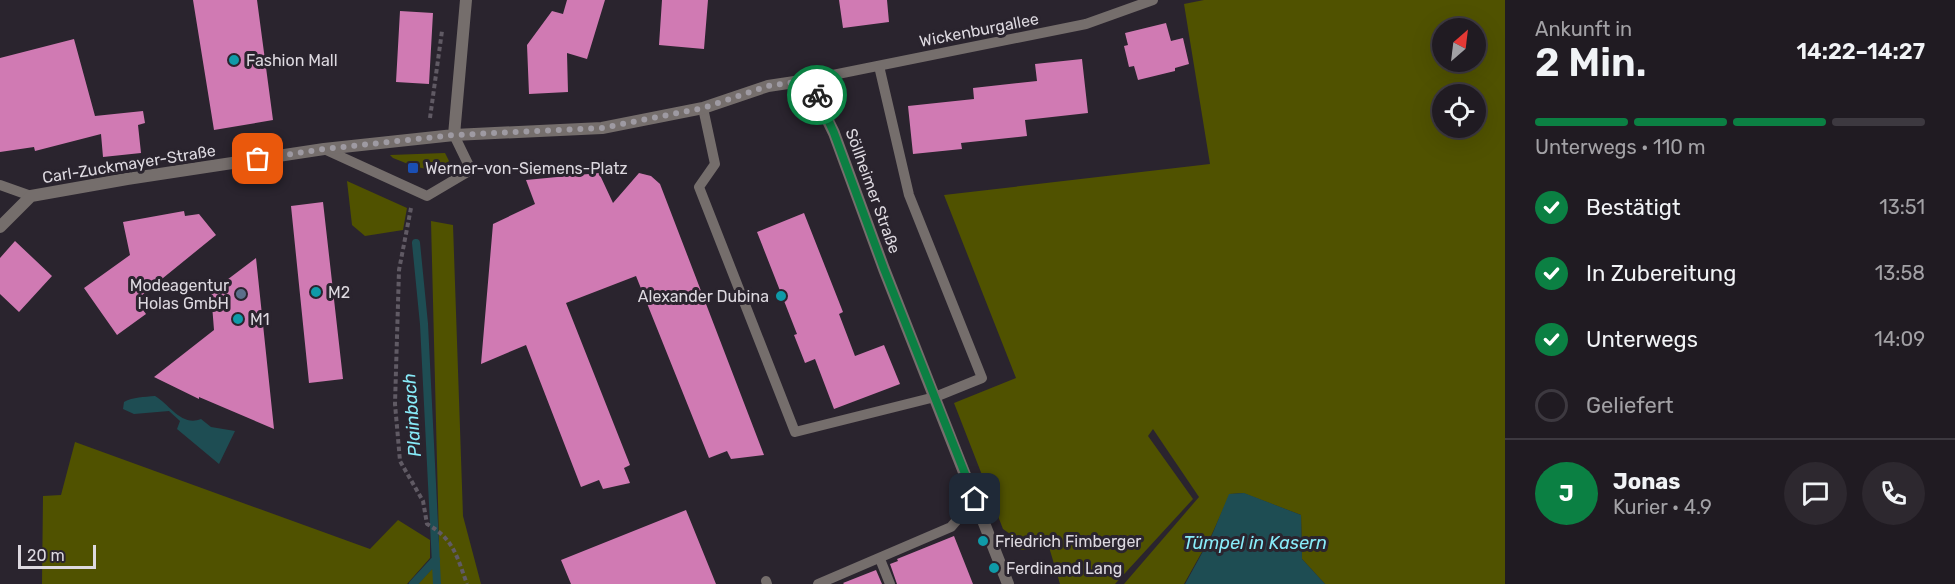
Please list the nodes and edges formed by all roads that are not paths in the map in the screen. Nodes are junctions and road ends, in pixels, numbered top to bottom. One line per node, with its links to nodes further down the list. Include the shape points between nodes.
1 (466, 0): 6 (street)
2 (1154, 0): 3 (lane, Wickenburgallee, via 1086,24)
3 (879, 66): 4 (lane, Wickenburgallee); 11 (lane, via 909,195 982,378)
4 (808, 80): 5 (street, via 768,86); 11 (street, Söllheimer Straße, via 834,133)
5 (703, 108): 6 (street, via 602,128); 11 (lane, via 715,164 699,187 795,432)
6 (454, 135): 7 (street, Carl-Zuckmayer-Straße); 7 (lane, via 471,170 427,196)
7 (324, 149): 9 (street, Carl-Zuckmayer-Straße)
8 (0, 185): 9 (lane)
9 (32, 196): 10 (street, Carl-Zuckmayer-Straße)
10 (0, 227)
11 (935, 397): 12 (street, Söllheimer Straße)
12 (975, 499): 13 (lane, via 951,527); 16 (street, Söllheimer Straße)
13 (880, 559): 14 (lane); 15 (lane)
14 (818, 584)
15 (890, 584)
16 (1008, 584)

